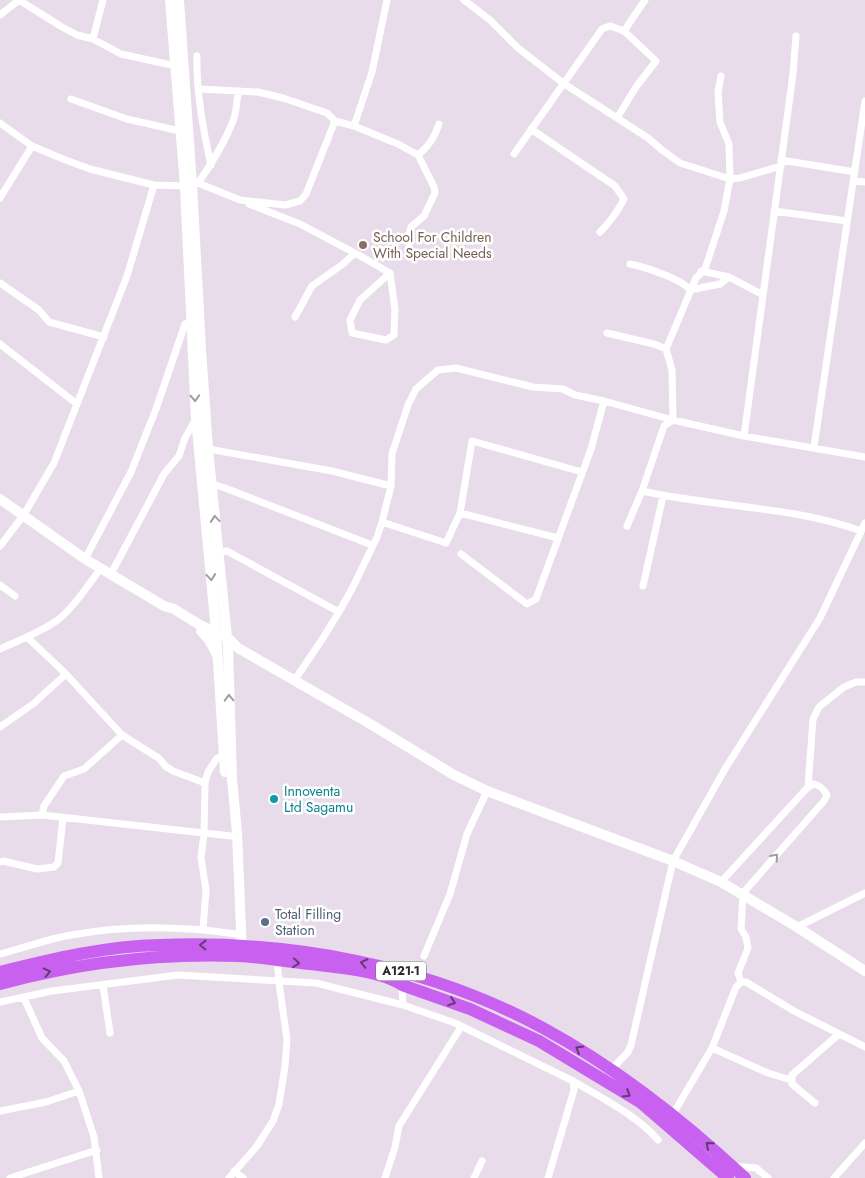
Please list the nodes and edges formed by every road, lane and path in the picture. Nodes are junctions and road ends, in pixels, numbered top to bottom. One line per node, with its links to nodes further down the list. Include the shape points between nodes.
1 (19, 0): 8 (street); 11 (street, via 77,35)
2 (103, 0): 11 (street)
3 (170, 0): 13 (main road)
4 (179, 0): 36 (main road)
5 (386, 0): 24 (street, via 372,72)
6 (464, 0): 15 (street)
7 (645, 0): 9 (street)
8 (0, 15)
9 (624, 31): 15 (street, via 610,26 602,29); 20 (street, via 656,61)
10 (796, 36): 30 (street)
11 (93, 39): 13 (street, via 121,54)
12 (198, 56): 16 (street)
13 (176, 66): 26 (main road)
14 (721, 76): 33 (street, via 718,92 720,122 729,144)
15 (563, 83): 20 (street); 25 (street)
16 (199, 89): 17 (street); 31 (street, via 203,132)
17 (239, 91): 21 (street, via 283,98 327,113); 31 (street, via 235,116)
18 (71, 99): 26 (street, via 127,119)
19 (865, 101): 32 (street)
20 (617, 118): 33 (street, via 680,163)
21 (335, 121): 24 (street); 39 (street, via 306,194 300,201 285,205)
22 (0, 123): 27 (street)
23 (440, 124): 29 (street, via 434,138)
24 (354, 126): 29 (street)
25 (530, 129): 28 (street); 42 (street, via 620,192 624,199)
26 (180, 131): 36 (main road)
27 (32, 146): 37 (street, via 90,169); 38 (street)
28 (514, 154)
29 (418, 155): 44 (street, via 435,193 424,216 411,227)
30 (781, 163): 32 (street); 33 (street); 40 (street)
31 (211, 165): 36 (street)
32 (854, 172): 34 (street)
33 (730, 179): 46 (street, via 724,211 705,269)
34 (853, 181): 35 (street); 41 (street)
35 (865, 182)
36 (191, 184): 37 (street); 39 (street); 53 (main road); 64 (main road)
37 (154, 185): 55 (street, via 128,276)
38 (0, 198)
39 (240, 200): 43 (street, via 300,224)
40 (774, 211): 41 (street); 51 (street)
41 (847, 222): 63 (street)
42 (600, 232)
43 (355, 253): 47 (street); 52 (street, via 312,286)
44 (409, 255)
45 (630, 264): 50 (street, via 643,266 686,285)
46 (701, 271): 48 (street); 50 (street)
47 (390, 273): 47 (street, via 360,300 350,320 352,333 386,340 394,335 395,309)
48 (729, 277): 50 (street, via 720,284); 51 (street)
49 (0, 283): 55 (street, via 39,310 49,322)
50 (690, 290): 57 (street)
51 (763, 295): 62 (street)
52 (295, 317)
53 (191, 322): 60 (main road, one-way to 60); 83 (street, via 185,324 132,472)
54 (608, 333): 57 (street)
55 (104, 337): 59 (street)
56 (0, 344): 59 (street)
57 (666, 349): 61 (street, via 672,370)
58 (604, 401): 61 (street); 66 (street); 68 (street, via 563,389 533,387 456,368 438,370 416,389 408,405 392,454)
59 (77, 404): 73 (street, via 54,463)
60 (196, 419): 85 (street, via 179,456 164,474); 89 (main road, one-way to 89)
61 (673, 420): 62 (street); 69 (street, via 664,426)
62 (744, 436): 63 (street)
63 (814, 447): 65 (street)
64 (208, 449): 67 (main road); 68 (street, via 332,471)
65 (865, 457)
66 (582, 472): 72 (street, via 472,441); 78 (street)
67 (212, 484): 79 (street); 81 (main road, one-way to 67)
68 (391, 486): 74 (street)
69 (642, 491): 70 (street); 76 (street)
70 (663, 496): 77 (street, via 779,512 844,524); 87 (street)
71 (0, 500): 73 (main road)
72 (460, 513): 74 (street, via 446,544); 78 (street)
73 (23, 516): 80 (street); 83 (main road)
74 (382, 522): 79 (street)
75 (865, 523): 77 (street)
76 (627, 526)
77 (861, 531): 111 (street, via 820,618 725,769)
78 (558, 538): 82 (street, via 536,599 527,604)
79 (372, 545): 90 (street)
80 (0, 546)
81 (218, 552): 90 (street, via 227,551); 94 (main road)
82 (461, 554)
83 (85, 559): 84 (main road)
84 (101, 568): 85 (main road); 93 (street, via 59,619)
85 (110, 574): 91 (main road, via 164,606 171,614)
86 (0, 585): 88 (street)
87 (643, 586)
88 (15, 596)
89 (214, 610): 91 (main road); 92 (main road)
90 (339, 612): 98 (street)
91 (200, 628): 92 (main road); 96 (main road)
92 (217, 636): 94 (main road); 96 (main road)
93 (27, 637): 95 (street); 97 (street)
94 (231, 644): 98 (main road); 118 (main road, one-way to 94, via 237,833 232,779)
95 (0, 649)
96 (218, 655): 102 (main road)
97 (66, 674): 100 (street, via 33,704); 101 (street)
98 (294, 681): 105 (main road)
99 (865, 682): 104 (street, via 844,687 819,708 813,719)
100 (0, 727)
101 (122, 734): 103 (street, via 173,771); 106 (street, via 84,769 64,776 44,806)
102 (224, 756): 103 (street, via 217,758); 110 (main road)
103 (205, 782): 109 (street)
104 (808, 788): 113 (street); 114 (street, one-way to 104, via 824,801 827,795 820,785)
105 (487, 791): 111 (main road); 120 (street, via 467,834 450,894)
106 (42, 816): 107 (street); 108 (street)
107 (0, 817)
108 (63, 818): 109 (street); 112 (street, via 58,863 54,867 37,869)
109 (204, 834): 110 (street); 117 (street, via 201,858 206,890)
110 (231, 836): 118 (main road)
111 (673, 861): 113 (main road); 137 (street, via 631,1045)
112 (0, 862)
113 (721, 882): 114 (main road)
114 (743, 893): 116 (main road); 125 (street, via 741,929 748,948 738,973)
115 (865, 893): 116 (street)
116 (797, 927): 122 (main road)
117 (203, 929): 118 (street); 119 (street, via 116,929 70,935)
118 (239, 947): 121 (highway, A121-1); 123 (highway, A121-1, one-way to 123, via 160,945 112,950 48,960); 126 (highway, A121-1, one-way to 118, via 106,962); 137 (highway, A121-1, one-way to 118, via 542,1027 502,1008 394,969 336,957)
119 (0, 954)
120 (424, 956)
121 (277, 961): 124 (street); 128 (highway, A121-1, one-way to 128, via 335,967 392,979)
122 (865, 971)
123 (0, 972)
124 (279, 981): 127 (street, via 178,975); 131 (street, via 316,983); 148 (street, via 287,1040 279,1104 273,1121 257,1146)
125 (742, 982): 134 (street); 136 (street, via 736,987)
126 (0, 984)
127 (102, 985): 129 (street); 133 (street)
128 (402, 986): 131 (street); 149 (highway, A121-1, one-way to 149, via 470,1009 539,1041 640,1102)
129 (24, 998): 130 (street); 140 (street, via 42,1038 64,1061)
130 (0, 1002)
131 (403, 1005): 132 (street)
132 (461, 1027): 139 (street); 154 (street, via 399,1126)
133 (110, 1033)
134 (839, 1034): 135 (street); 138 (street, via 792,1075)
135 (865, 1047)
136 (712, 1048): 138 (street); 143 (street)
137 (612, 1069): 143 (highway, A121-1)
138 (791, 1080): 141 (street)
139 (573, 1081): 144 (street, via 630,1116); 156 (street, via 574,1090)
140 (79, 1091): 142 (street); 146 (street)
141 (815, 1103)
142 (0, 1112)
143 (673, 1114): 149 (highway, A121-1, one-way to 143)
144 (658, 1140)
145 (865, 1143): 159 (street)
146 (97, 1150): 150 (street); 151 (street)
147 (482, 1161): 155 (street)
148 (234, 1171): 152 (street); 153 (street)
149 (729, 1175): 157 (highway, A121-1); 158 (street, via 756,1168)
150 (10, 1178)
151 (99, 1178)
152 (229, 1178)
153 (243, 1178)
154 (385, 1178)
155 (474, 1178)
156 (548, 1178)
157 (745, 1178)
158 (768, 1178)
159 (834, 1178)

